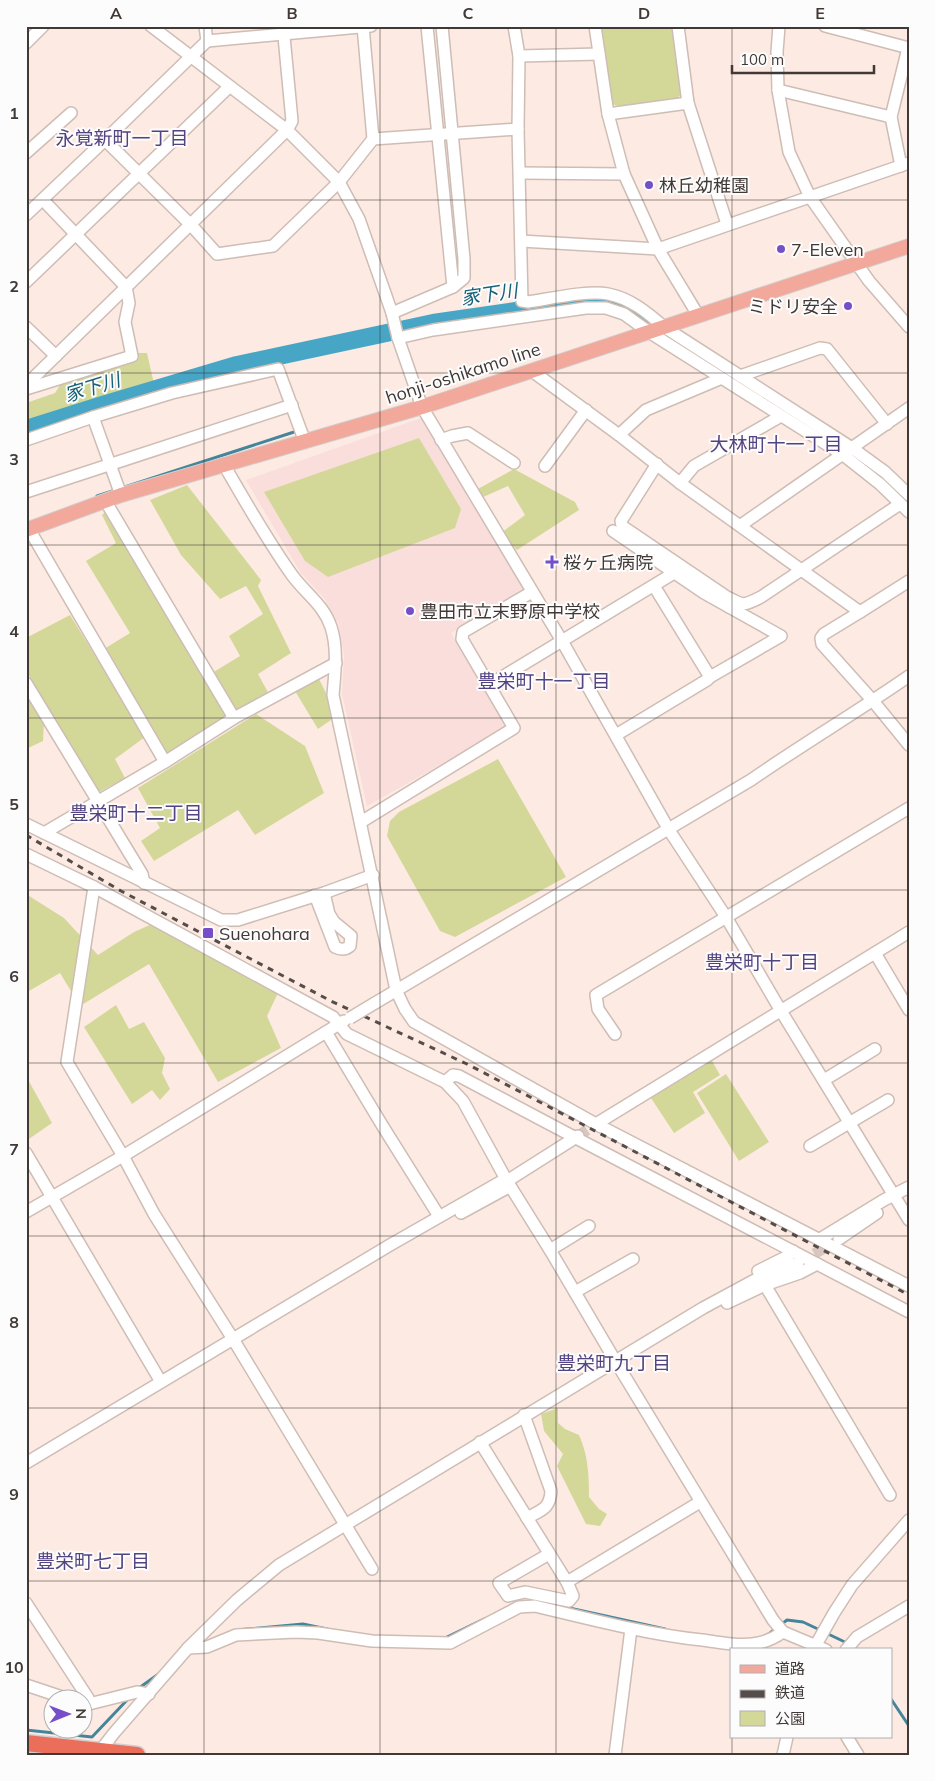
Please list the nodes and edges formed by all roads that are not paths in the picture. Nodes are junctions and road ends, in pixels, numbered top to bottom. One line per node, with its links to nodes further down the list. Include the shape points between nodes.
1 (43, 26): 14 (street)
2 (151, 26): 18 (street)
3 (205, 26): 13 (street)
4 (366, 26): 12 (street); 29 (street)
5 (427, 26): 28 (street)
6 (442, 26): 27 (street)
7 (514, 26): 17 (street)
8 (595, 26): 16 (street)
9 (678, 26): 21 (street)
10 (779, 26): 20 (street)
11 (825, 26): 15 (street)
12 (283, 30): 13 (street); 26 (street, via 292,121)
13 (207, 41): 18 (street)
14 (26, 43)
15 (908, 48): 24 (street)
16 (599, 54): 17 (street); 23 (street)
17 (519, 56): 25 (street)
18 (190, 57): 19 (street); 30 (street)
19 (229, 87): 26 (street); 33 (street)
20 (778, 90): 24 (street); 37 (street, via 788,152)
21 (688, 103): 23 (street); 40 (street)
22 (71, 113): 31 (street)
23 (608, 114): 35 (street)
24 (891, 117): 32 (street)
25 (518, 129): 27 (street); 34 (street)
26 (287, 130): 36 (street); 41 (street)
27 (452, 134): 28 (street); 49 (street, via 464,278)
28 (437, 136): 29 (street); 49 (street)
29 (373, 139): 36 (street)
30 (105, 140): 33 (street); 38 (street)
31 (26, 154)
32 (905, 165): 37 (street)
33 (138, 173): 41 (street); 42 (street)
34 (520, 173): 35 (street); 43 (street)
35 (624, 174): 45 (street)
36 (339, 182): 41 (street, via 273,246 217,254); 50 (street, via 359,219)
37 (810, 196): 40 (street); 46 (street)
38 (43, 200): 39 (street); 42 (street)
39 (26, 215)
40 (727, 224): 45 (street)
41 (191, 225): 48 (street)
42 (76, 234): 47 (street); 48 (street)
43 (521, 241): 45 (street); 53 (street, via 522,301 609,294 628,300)
44 (909, 246): 46 (main road, honji-oshikamo line)
45 (658, 248): 51 (street)
46 (857, 264): 51 (main road, honji-oshikamo line); 54 (street)
47 (26, 282)
48 (126, 287): 57 (street); 61 (street, via 129,303 125,322 132,356)
49 (452, 287): 50 (street)
50 (392, 313): 56 (street)
51 (698, 315): 53 (main road, honji-oshikamo line)
52 (26, 327): 57 (street)
53 (664, 327): 55 (main road, honji-oshikamo line); 59 (street)
54 (909, 327)
55 (649, 332): 56 (street, via 624,314 606,308 586,308); 58 (main road, honji-oshikamo line); 60 (street)
56 (398, 338): 63 (street)
57 (56, 356): 61 (street)
58 (532, 371): 63 (main road, honji-oshikamo line); 65 (street)
59 (740, 376): 68 (street, via 820,348 827,349); 73 (street)
60 (722, 378): 66 (street); 69 (street, via 646,410)
61 (26, 387)
62 (292, 406): 67 (street, via 278,369 172,393); 72 (street); 76 (street)
63 (422, 407): 71 (street); 72 (main road, honji-oshikamo line)
64 (909, 408): 68 (street)
65 (586, 410): 69 (street); 79 (street)
66 (781, 416): 74 (street); 80 (street, via 694,466)
67 (94, 417): 70 (street); 76 (street)
68 (887, 424): 73 (street)
69 (619, 435): 77 (street)
70 (26, 440)
71 (441, 440): 75 (street, via 468,433); 93 (street)
72 (305, 442): 78 (main road, honji-oshikamo line)
73 (852, 448): 74 (street); 83 (street)
74 (842, 454): 85 (street); 86 (street)
75 (514, 462)
76 (110, 464): 81 (street); 82 (street)
77 (657, 464): 80 (street); 94 (street, via 624,515 622,526)
78 (224, 465): 82 (main road, honji-oshikamo line); 97 (street, via 294,578 319,604 331,627)
79 (545, 466)
80 (680, 483): 86 (street)
81 (26, 492)
82 (121, 495): 84 (main road, honji-oshikamo line)
83 (909, 495)
84 (106, 502): 87 (main road, honji-oshikamo line); 103 (street)
85 (905, 508): 89 (street)
86 (741, 525): 89 (street)
87 (28, 530): 106 (street)
88 (614, 531): 90 (street)
89 (802, 569): 94 (street, via 748,604); 95 (street)
90 (674, 573): 92 (street); 94 (street, via 704,593)
91 (909, 581): 95 (street)
92 (654, 586): 96 (street); 99 (street)
93 (532, 592): 96 (street); 101 (street, via 463,632 462,638)
94 (732, 604): 99 (street, via 781,636)
95 (860, 612): 102 (street, via 824,634 821,641)
96 (562, 641): 101 (street); 104 (street)
97 (336, 663): 103 (street); 109 (street, via 333,694)
98 (909, 676): 102 (street)
99 (710, 677): 104 (street)
100 (26, 683): 107 (street)
101 (489, 685): 109 (street, via 514,728)
102 (873, 701): 105 (street); 111 (street)
103 (234, 718): 106 (street)
104 (616, 735): 111 (street)
105 (909, 746)
106 (165, 762): 107 (street)
107 (97, 802): 112 (street); 115 (street, via 142,874)
108 (909, 808): 117 (street)
109 (361, 822): 114 (street)
110 (26, 824): 112 (street)
111 (669, 830): 117 (street); 120 (street)
112 (44, 833): 115 (street)
113 (26, 854): 116 (street)
114 (373, 875): 115 (street, via 238,920 221,920); 120 (street)
115 (144, 883)
116 (94, 887): 123 (street, via 333,1017); 135 (street, via 67,1062)
117 (726, 917): 122 (street); 125 (street, via 596,995 598,1009)
118 (909, 932): 119 (street)
119 (875, 953): 121 (street); 122 (street)
120 (396, 990): 123 (street, bridge); 131 (street, via 414,1022)
121 (909, 1010)
122 (781, 1011): 127 (street); 131 (street)
123 (339, 1024): 124 (street); 128 (street, via 347,1034)
124 (326, 1032): 135 (street); 141 (street)
125 (615, 1034)
126 (875, 1049): 127 (street)
127 (824, 1080): 130 (street)
128 (445, 1082): 132 (street, via 453,1076 460,1076); 136 (street, via 463,1101)
129 (888, 1100): 130 (street)
130 (850, 1123): 133 (street); 138 (street)
131 (596, 1124): 145 (street)
132 (577, 1137): 136 (street); 147 (street)
133 (810, 1146)
134 (26, 1153): 139 (street)
135 (123, 1156): 139 (street); 156 (street, via 154,1214)
136 (507, 1181): 146 (street); 156 (street, via 389,1245)
137 (909, 1187): 138 (street)
138 (894, 1196): 142 (street); 144 (street, via 885,1207); 145 (street)
139 (52, 1199): 140 (street); 158 (street)
140 (26, 1212)
141 (436, 1213)
142 (909, 1220)
143 (589, 1226): 146 (street)
144 (839, 1239)
145 (820, 1240): 152 (street)
146 (550, 1250): 153 (street)
147 (794, 1251): 150 (street); 154 (street, via 712,1294)
148 (633, 1259): 153 (street)
149 (798, 1263): 154 (street, via 764,1276)
150 (817, 1264): 151 (street); 155 (street)
151 (765, 1286): 154 (street, via 726,1303); 162 (street)
152 (909, 1286)
153 (575, 1292): 157 (street)
154 (707, 1306): 157 (street)
155 (909, 1312)
156 (233, 1339): 158 (street); 166 (street)
157 (616, 1362): 159 (street); 163 (street)
158 (161, 1382): 161 (street)
159 (524, 1415): 160 (street); 164 (street, via 551,1492 551,1502 547,1507)
160 (480, 1442): 164 (street); 166 (street)
161 (26, 1463)
162 (890, 1495)
163 (700, 1502): 169 (street); 173 (street, via 772,1620)
164 (527, 1518): 167 (street)
165 (909, 1520): 175 (street, via 852,1585)
166 (344, 1525): 168 (street); 174 (street, via 279,1565)
167 (548, 1554): 169 (street); 169 (street, via 499,1583 508,1596 525,1592 570,1601 574,1596)
168 (372, 1569)
169 (567, 1582)
170 (26, 1603): 178 (street)
171 (909, 1606): 176 (street, via 857,1637)
172 (631, 1629): 173 (street, via 740,1645 772,1640); 174 (street, via 535,1606 519,1608 450,1643 372,1641 296,1632 236,1635 207,1647); 187 (street)
173 (783, 1632): 175 (street)
174 (188, 1648): 180 (street)
175 (818, 1648)
176 (848, 1648)
177 (26, 1685): 179 (street)
178 (81, 1688)
179 (42, 1690)
180 (149, 1694): 181 (street, via 137,1692); 185 (street)
181 (92, 1703)
182 (786, 1738): 188 (street)
183 (848, 1738): 189 (street)
184 (26, 1743): 185 (highway)
185 (99, 1752): 186 (highway)
186 (137, 1755)
187 (615, 1755)
188 (783, 1755)
189 (858, 1755)

